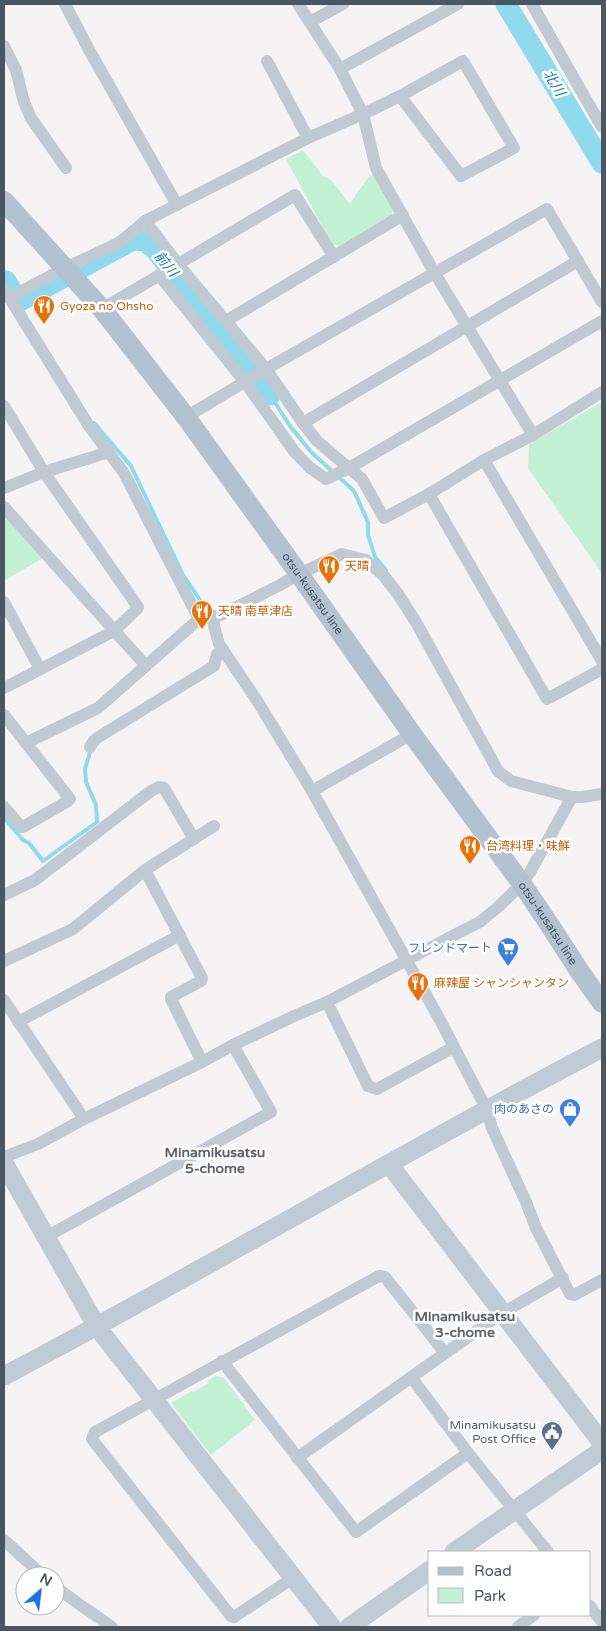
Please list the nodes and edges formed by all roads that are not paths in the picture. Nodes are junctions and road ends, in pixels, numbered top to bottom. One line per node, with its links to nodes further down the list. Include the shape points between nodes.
1 (65, 4): 16 (street)
2 (298, 4): 6 (street)
3 (343, 4): 6 (street)
4 (458, 4): 9 (street)
5 (532, 4): 12 (street)
6 (310, 22): 9 (street)
7 (4, 46): 14 (street, via 16,70 31,118)
8 (267, 61): 13 (street)
9 (340, 69): 11 (street)
10 (400, 96): 10 (street, via 463,61 514,148 461,176); 11 (street)
11 (363, 114): 13 (street); 17 (street, via 376,168)
12 (602, 127)
13 (308, 138): 16 (street)
14 (66, 168)
15 (4, 201): 21 (main road, otsu-kusatsu line)
16 (177, 205): 18 (street)
17 (403, 215): 19 (street); 23 (street)
18 (145, 221): 21 (street, via 118,243); 22 (street)
19 (334, 257): 22 (street, via 295,195); 27 (street)
20 (578, 261): 23 (street, via 547,209); 25 (street); 29 (street)
21 (65, 268): 24 (street); 26 (main road, otsu-kusatsu line)
22 (169, 269): 26 (street); 27 (street); 32 (street)
23 (434, 272): 29 (street); 30 (street)
24 (6, 294): 38 (street, via 89,426)
25 (602, 302)
26 (102, 308): 35 (main road, otsu-kusatsu line)
27 (226, 321): 30 (street)
28 (602, 321): 31 (street)
29 (468, 326): 31 (street); 36 (street)
30 (266, 369): 32 (street); 36 (street)
31 (499, 380): 37 (street); 40 (street)
32 (245, 382): 35 (street); 40 (street, via 308,467 326,479)
33 (602, 392): 37 (street)
34 (4, 406): 41 (street)
35 (186, 417): 45 (main road, otsu-kusatsu line)
36 (303, 423): 40 (street, via 317,441)
37 (533, 435): 39 (street)
38 (109, 452): 41 (street); 48 (street, via 133,488)
39 (484, 460): 43 (street); 51 (street)
40 (349, 468): 43 (street, via 362,479 384,518)
41 (44, 472): 42 (street); 49 (street, via 138,607)
42 (4, 488)
43 (429, 494): 54 (street, via 548,699)
44 (4, 507): 49 (street)
45 (299, 574): 47 (street); 57 (main road, otsu-kusatsu line); 62 (street, via 342,554 366,560 376,567 417,624 498,771 511,781)
46 (4, 602): 53 (street)
47 (214, 616): 48 (street); 50 (street, via 214,626)
48 (199, 619): 52 (street)
49 (114, 631): 52 (street); 53 (street)
50 (223, 649): 59 (street, via 217,654 214,666 97,738); 60 (street)
51 (602, 661)
52 (146, 666): 58 (street, via 98,708)
53 (40, 668): 55 (street)
54 (602, 669)
55 (4, 688)
56 (4, 715): 58 (street)
57 (412, 734): 60 (street); 67 (main road, otsu-kusatsu line)
58 (26, 742): 63 (street, via 70,798 23,827)
59 (90, 747)
60 (312, 791): 70 (street)
61 (602, 794): 62 (street)
62 (572, 797): 67 (street)
63 (4, 807)
64 (214, 826): 65 (street)
65 (194, 839): 66 (street); 68 (street, via 164,788 159,787 35,880)
66 (146, 870): 69 (street); 71 (street, via 73,929)
67 (522, 884): 70 (street, via 480,922); 74 (main road, otsu-kusatsu line)
68 (4, 895)
69 (180, 934): 75 (street); 79 (street, via 202,978 171,999)
70 (406, 960): 73 (street); 77 (street)
71 (4, 961)
72 (4, 1000): 75 (street)
73 (327, 1002): 76 (street); 77 (street, via 368,1086 377,1089)
74 (602, 1003)
75 (18, 1022): 81 (street)
76 (233, 1045): 79 (street); 85 (street, via 271,1112)
77 (454, 1047): 80 (street)
78 (602, 1048): 80 (street)
79 (202, 1062): 81 (street)
80 (487, 1110): 84 (street); 86 (street, via 536,1228)
81 (84, 1118): 82 (street, via 38,1144)
82 (4, 1157)
83 (4, 1163): 85 (street)
84 (389, 1164): 88 (street); 89 (street)
85 (46, 1237): 89 (street)
86 (563, 1278): 87 (street, via 570,1294 574,1295); 88 (street)
87 (602, 1281)
88 (502, 1313): 90 (street); 95 (street)
89 (97, 1327): 92 (street); 94 (street)
90 (445, 1353): 91 (street, via 385,1277 379,1276); 93 (street)
91 (222, 1361): 94 (street); 98 (street)
92 (4, 1376)
93 (411, 1377): 97 (street); 98 (street)
94 (154, 1398): 105 (street); 105 (street, via 94,1432 92,1439 231,1616)
95 (602, 1443)
96 (602, 1450): 99 (street)
97 (468, 1453): 98 (street, via 356,1532); 99 (street)
98 (297, 1458)
99 (514, 1510): 101 (street); 102 (street)
100 (4, 1540): 103 (street)
101 (455, 1551)
102 (547, 1551)
103 (32, 1566)
104 (428, 1571): 112 (street)
105 (293, 1578): 111 (street)
106 (65, 1595): 110 (street)
107 (591, 1607): 109 (street)
108 (533, 1616): 113 (street)
109 (602, 1622)
110 (112, 1627)
111 (332, 1627)
112 (349, 1627)
113 (518, 1627)

